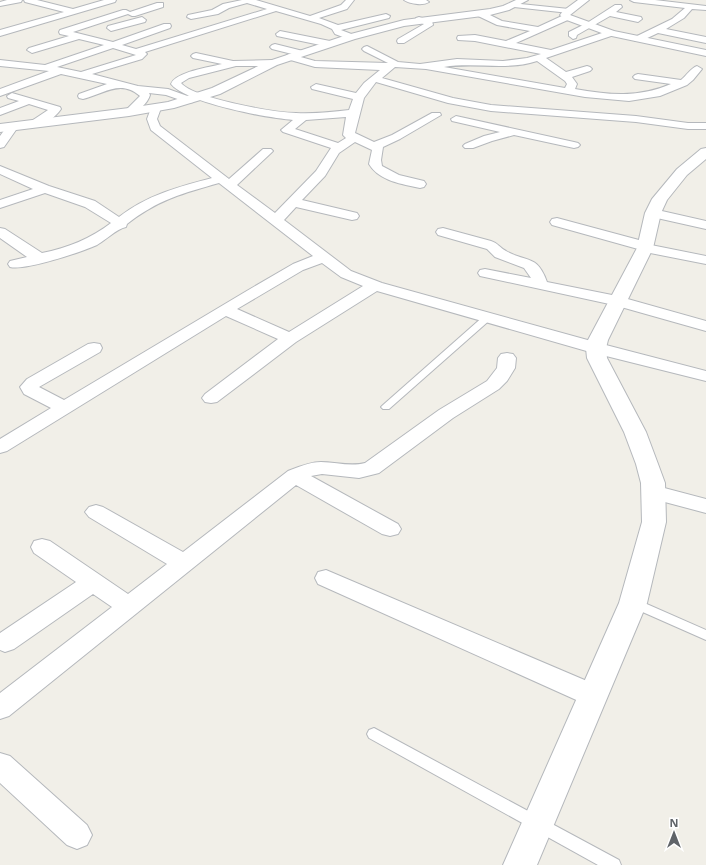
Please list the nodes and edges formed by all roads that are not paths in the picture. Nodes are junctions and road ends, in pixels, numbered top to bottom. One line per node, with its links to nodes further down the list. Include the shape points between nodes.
1 (18, 0): 11 (street)
2 (29, 0): 20 (street)
3 (112, 0): 13 (street)
4 (350, 0): 32 (street, via 344,7)
5 (408, 0): 9 (street)
6 (584, 0): 26 (street)
7 (634, 0): 15 (street)
8 (249, 1): 12 (street); 21 (street, via 222,7)
9 (425, 2)
10 (518, 2): 23 (street); 26 (street)
11 (0, 4)
12 (276, 4): 22 (street); 27 (street)
13 (94, 5): 20 (street); 30 (street)
14 (160, 5): 30 (street)
15 (690, 6): 18 (street); 40 (street, via 688,11)
16 (301, 8): 22 (street)
17 (618, 8): 24 (street)
18 (706, 8)
19 (231, 9): 27 (street)
20 (71, 11): 29 (street)
21 (211, 13): 31 (street); 33 (street)
22 (286, 13): 32 (street)
23 (479, 13): 35 (street); 39 (street, via 500,23)
24 (610, 13): 37 (street); 46 (street, via 640,22)
25 (39, 14): 29 (street)
26 (568, 14): 37 (street); 39 (street)
27 (256, 16): 33 (street)
28 (386, 16): 34 (street)
29 (54, 17): 41 (street)
30 (138, 17): 45 (street); 45 (street, via 63,32)
31 (191, 17)
32 (312, 18): 38 (street)
33 (243, 20): 60 (street)
34 (371, 20): 36 (street); 38 (street)
35 (419, 20): 36 (street); 53 (street, via 429,25)
36 (393, 25): 47 (street)
37 (590, 25): 42 (street); 51 (street, via 572,35)
38 (337, 28): 47 (street, via 338,32)
39 (539, 30): 56 (street)
40 (656, 30): 49 (street); 52 (street)
41 (3, 32): 44 (street)
42 (611, 33): 46 (street); 51 (street)
43 (280, 34): 55 (street)
44 (26, 36)
45 (78, 36): 50 (street); 63 (street, via 32,50)
46 (623, 36): 49 (street)
47 (351, 37): 55 (street)
48 (461, 38): 56 (street, via 470,37)
49 (638, 39): 61 (street)
50 (95, 40): 54 (street); 54 (street, via 154,23 170,27); 63 (street)
51 (589, 40): 62 (street)
52 (706, 40)
53 (401, 41)
54 (113, 44): 60 (street); 68 (street)
55 (330, 44): 64 (street)
56 (508, 44): 59 (street)
57 (275, 47): 64 (street)
58 (367, 49): 73 (street, via 393,62)
59 (530, 49): 62 (street); 66 (street)
60 (137, 52): 76 (street, via 142,56)
61 (705, 52)
62 (551, 53): 67 (street)
63 (51, 54): 68 (street)
64 (295, 55): 71 (street); 73 (street, via 315,64)
65 (196, 56): 70 (street)
66 (514, 56)
67 (538, 57): 74 (street, via 515,63 457,62); 82 (street)
68 (70, 59): 75 (street); 76 (street)
69 (0, 63): 72 (street)
70 (236, 63): 71 (street); 94 (street, via 186,76 177,81 178,87)
71 (273, 63): 94 (street)
72 (23, 64): 75 (street); 80 (street)
73 (391, 66): 74 (street); 84 (street)
74 (428, 66): 90 (street)
75 (48, 67): 79 (street)
76 (104, 67): 81 (street)
77 (586, 69): 82 (street)
78 (697, 69): 87 (street)
79 (62, 70): 81 (street); 91 (street)
80 (0, 74)
81 (85, 74): 85 (street); 86 (street)
82 (565, 76): 90 (street, via 572,84)
83 (638, 77): 87 (street)
84 (375, 79): 95 (street); 100 (street)
85 (67, 82)
86 (118, 83): 89 (street); 93 (street)
87 (683, 83): 96 (street, via 656,94)
88 (316, 87): 95 (street)
89 (138, 89): 98 (street, via 168,92); 103 (street, via 145,94 144,99)
90 (569, 91): 96 (street)
91 (0, 93)
92 (12, 96): 99 (street)
93 (83, 96)
94 (201, 96): 98 (street); 107 (street, via 265,113)
95 (359, 97): 104 (street)
96 (614, 97): 109 (street, via 605,110)
97 (492, 99): 100 (street)
98 (189, 100): 101 (street)
99 (29, 101): 102 (street); 111 (street, via 56,110)
100 (478, 106): 105 (street)
101 (156, 108): 103 (street); 126 (street, via 152,119 155,128)
102 (0, 112)
103 (129, 112): 111 (street)
104 (355, 113): 107 (street); 117 (street, via 349,135)
105 (553, 114): 108 (street); 116 (street, via 538,124)
106 (436, 115): 120 (street)
107 (304, 116): 122 (street, via 287,130)
108 (583, 116): 109 (street); 112 (street)
109 (618, 117): 113 (street)
110 (456, 119): 116 (street)
111 (34, 124): 114 (street)
112 (574, 125)
113 (706, 126)
114 (12, 127): 115 (street); 118 (street)
115 (0, 128)
116 (512, 132): 119 (street); 121 (street)
117 (354, 138): 120 (street); 122 (street)
118 (0, 145)
119 (574, 145)
120 (375, 146): 127 (street, via 378,148 374,162 376,167 397,178)
121 (470, 146)
122 (340, 147): 130 (street, via 334,151 321,173)
123 (268, 151): 126 (street)
124 (706, 152): 131 (street, via 668,188)
125 (0, 170): 128 (street)
126 (226, 182): 133 (street); 135 (street, via 163,197 133,212)
127 (420, 184)
128 (45, 189): 129 (street); 135 (street, via 90,204)
129 (2, 201)
130 (293, 202): 132 (street); 133 (street)
131 (653, 213): 136 (street); 139 (street)
132 (352, 216)
133 (276, 220): 140 (street)
134 (557, 222): 139 (street)
135 (121, 224): 141 (street, via 90,243)
136 (706, 224)
137 (0, 232): 141 (street)
138 (443, 232): 145 (street, via 492,246 500,255 527,263 537,272)
139 (645, 247): 142 (street); 147 (street)
140 (323, 257): 146 (street, via 346,274); 148 (street, via 298,267)
141 (39, 258): 143 (street)
142 (706, 260)
143 (15, 264)
144 (485, 272): 145 (street)
145 (540, 283): 147 (street)
146 (375, 285): 149 (street); 151 (street)
147 (617, 301): 150 (street); 153 (street)
148 (225, 310): 151 (street); 158 (street)
149 (488, 317): 153 (street); 157 (lane)
150 (706, 326)
151 (290, 338): 156 (street)
152 (94, 348): 158 (street, via 29,387 30,390)
153 (596, 348): 155 (street); 161 (street, via 597,358 647,464)
154 (507, 358): 160 (street, via 506,368 493,385 446,414 372,468 352,472 321,468 306,470)
155 (706, 376)
156 (211, 398)
157 (386, 407)
158 (65, 408): 159 (street)
159 (0, 447)
160 (295, 476): 164 (street); 166 (street)
161 (653, 492): 162 (street); 169 (street, via 654,522)
162 (706, 506)
163 (96, 512): 166 (street)
164 (390, 529)
165 (42, 547): 168 (street)
166 (183, 563): 170 (street)
167 (326, 578): 173 (street)
168 (93, 582): 170 (street); 172 (street)
169 (633, 603): 171 (lane); 173 (street)
170 (128, 606): 174 (street)
171 (706, 635)
172 (5, 642)
173 (592, 695): 177 (street)
174 (0, 708)
175 (374, 734): 177 (lane)
176 (3, 773): 178 (street)
177 (538, 823): 179 (street); 180 (lane)
178 (77, 835)
179 (520, 865)
180 (612, 865)

